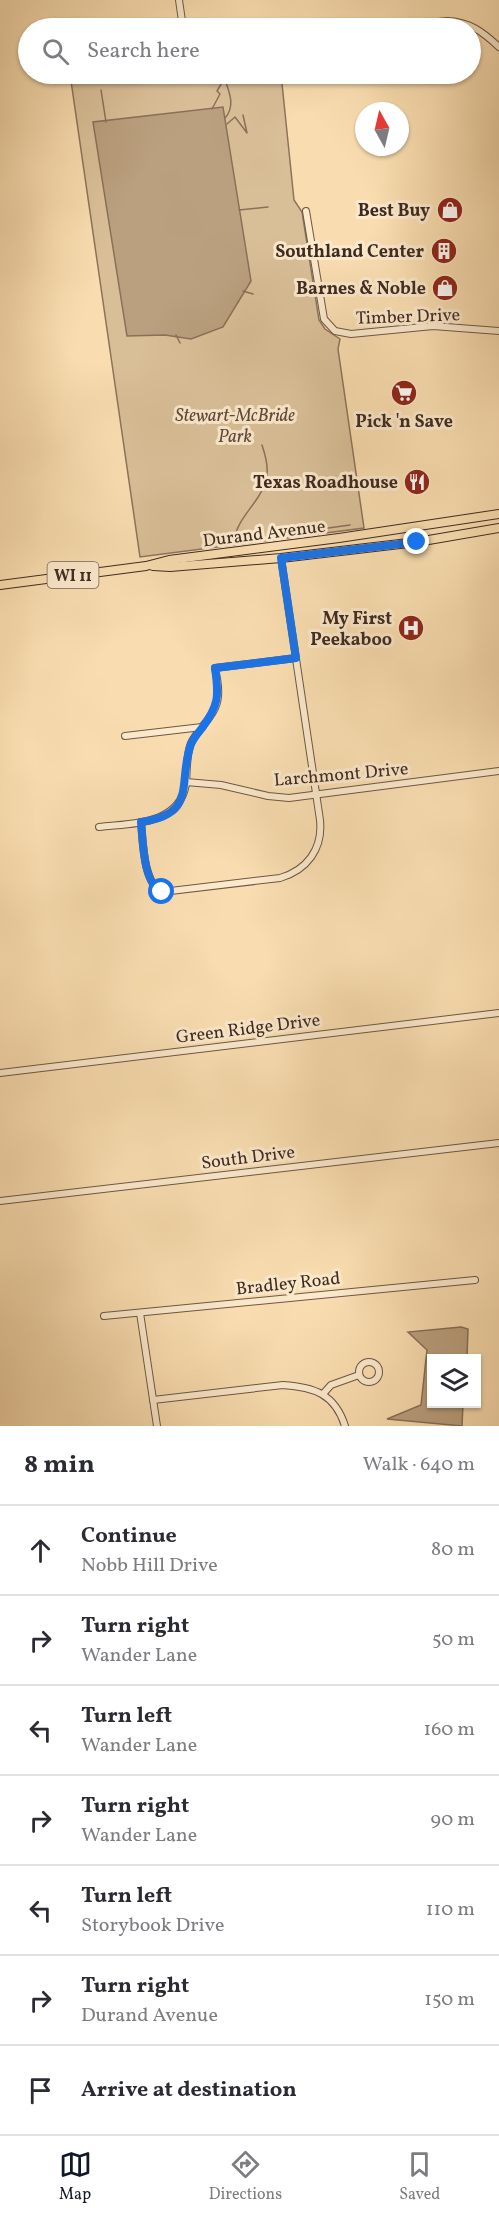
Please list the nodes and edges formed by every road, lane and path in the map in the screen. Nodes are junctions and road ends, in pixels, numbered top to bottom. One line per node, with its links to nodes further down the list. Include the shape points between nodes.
1 (179, 0): 2 (street)
2 (182, 18)
3 (481, 31): 4 (street)
4 (499, 47)
5 (306, 211): 6 (street, Timber Drive, via 324,319 335,331 351,334 433,326)
6 (499, 331)
7 (499, 514): 8 (main road, Durand Avenue / WI 11)
8 (422, 525): 11 (main road, Durand Avenue / WI 11); 13 (main road, via 410,534)
9 (499, 528): 10 (main road, Durand Avenue / WI 11)
10 (488, 530): 12 (main road); 13 (main road, Durand Avenue / WI 11)
11 (386, 531): 14 (main road); 16 (main road, Durand Avenue / WI 11)
12 (499, 532)
13 (417, 542): 14 (main road, Durand Avenue / WI 11)
14 (376, 547): 15 (main road, Durand Avenue / WI 11)
15 (281, 558): 16 (main road, Durand Avenue / WI 11); 18 (street)
16 (146, 566): 17 (main road, Durand Avenue / WI 11)
17 (0, 585)
18 (296, 658): 19 (street, via 215,668 218,701); 23 (street)
19 (202, 727): 20 (street); 22 (street, via 190,748)
20 (125, 736)
21 (499, 771): 23 (street, Larchmont Drive)
22 (186, 782): 23 (street, Larchmont Drive, via 268,796); 24 (street, via 171,811 159,819)
23 (316, 795): 24 (street, via 321,826 315,852 304,866 280,878 162,892 153,887 149,878)
24 (141, 822): 25 (street)
25 (99, 827)
26 (499, 1013): 27 (street, Green Ridge Drive)
27 (0, 1073)
28 (499, 1143): 29 (street, South Drive)
29 (0, 1201)
30 (475, 1280): 31 (street, Bradley Road)
31 (140, 1312): 32 (street, Bradley Road); 35 (street)
32 (104, 1316)
33 (359, 1375): 34 (street, via 331,1385)
34 (323, 1394): 35 (street, via 304,1386 283,1385); 37 (street, via 340,1410)
35 (153, 1400): 36 (street)
36 (157, 1426)
37 (345, 1426)

